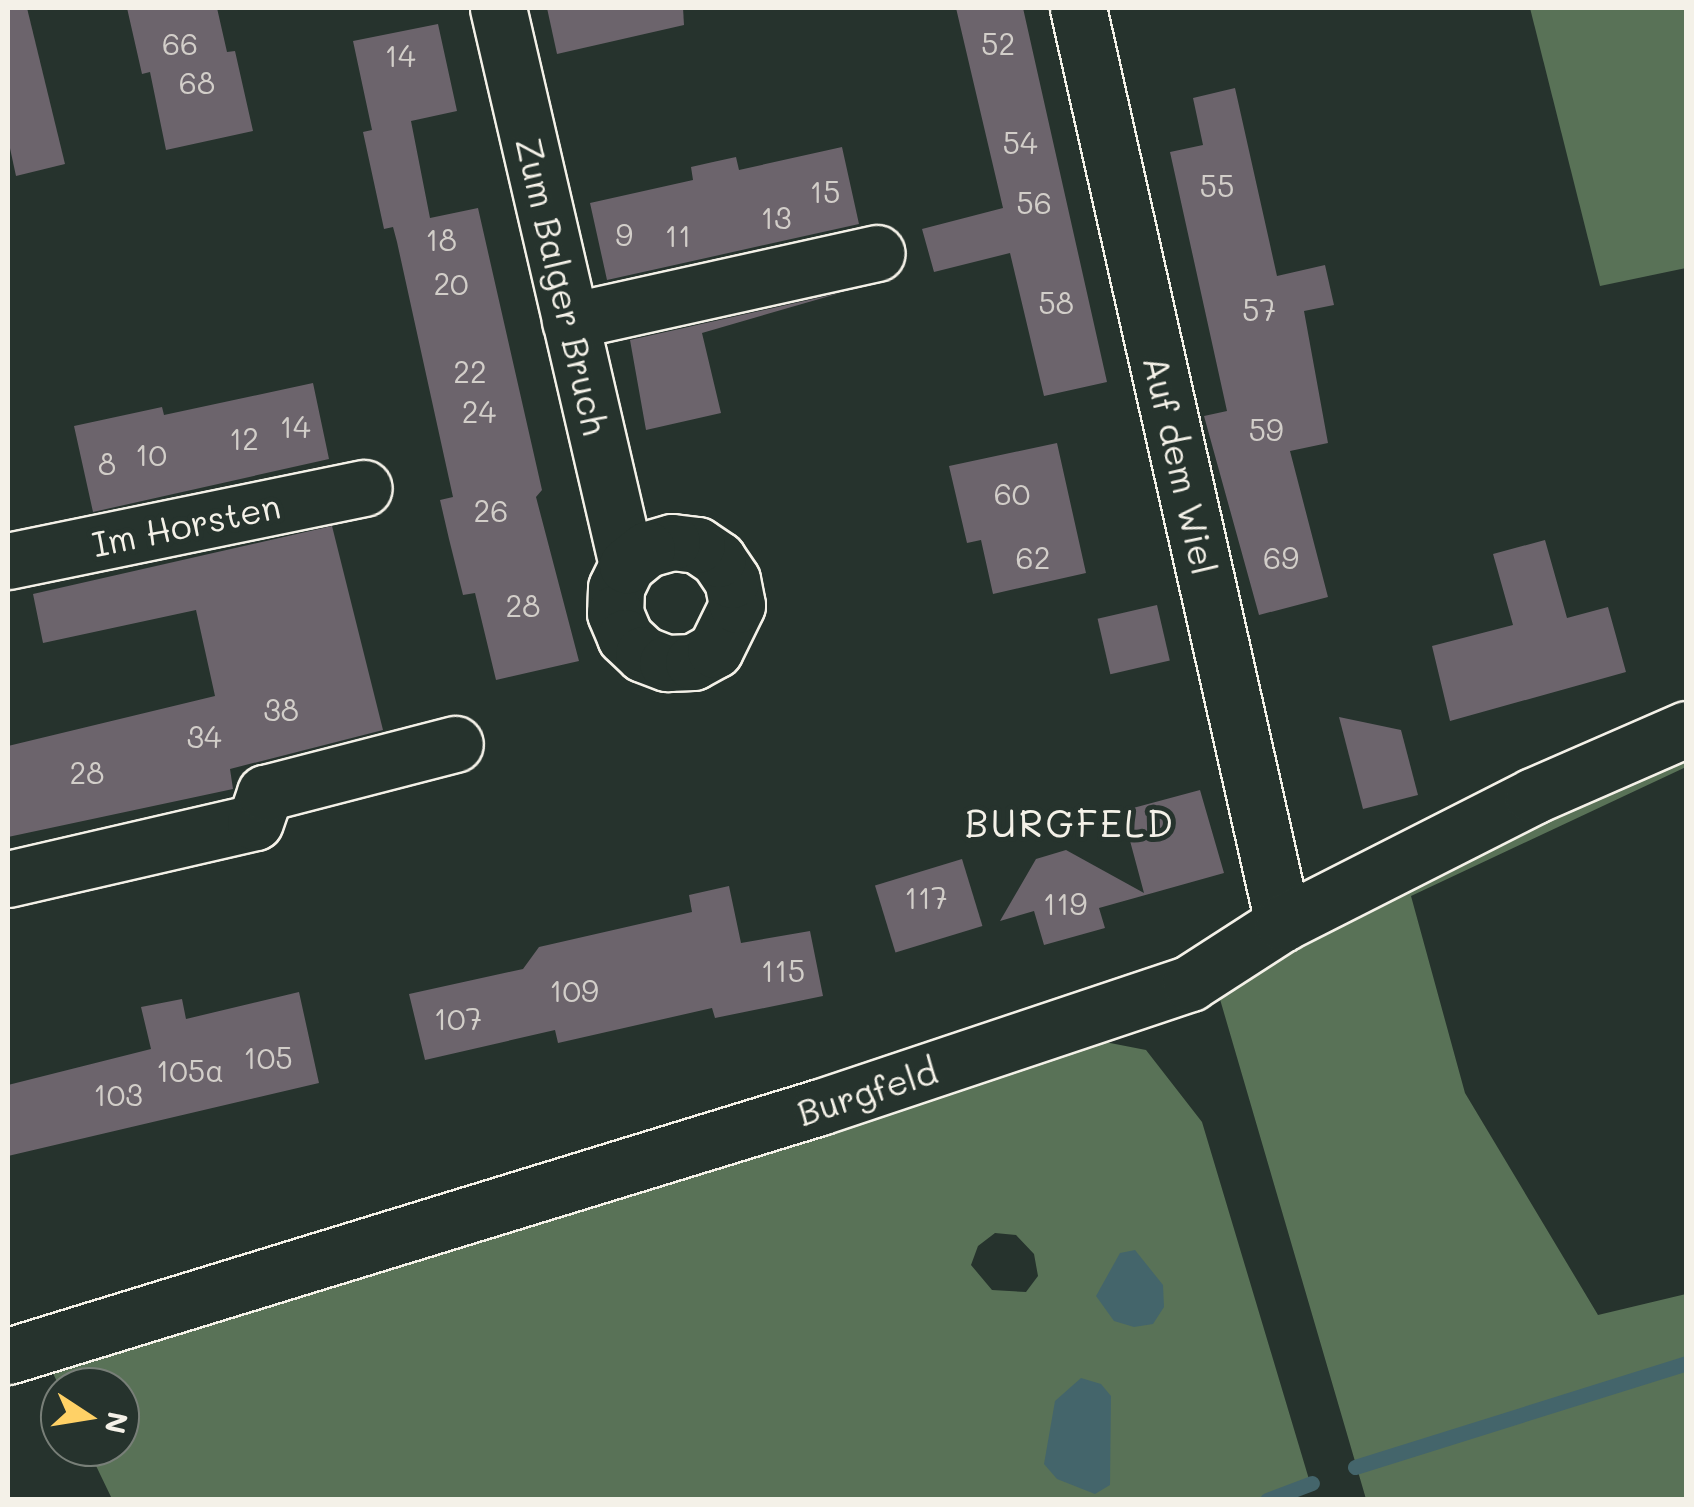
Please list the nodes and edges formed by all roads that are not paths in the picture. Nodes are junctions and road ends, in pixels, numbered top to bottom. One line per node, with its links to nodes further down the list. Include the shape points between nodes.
1 (498, 8): 4 (street, Zum Balger Bruch)
2 (1078, 8): 11 (street, Auf dem Wiel)
3 (877, 254): 4 (street)
4 (570, 321): 7 (street, Zum Balger Bruch)
5 (364, 488): 6 (street, Im Horsten)
6 (8, 560)
7 (627, 565)
8 (1686, 729): 11 (street, Burgfeld, via 1533,796)
9 (456, 744): 10 (street, via 264,793 255,822)
10 (8, 879)
11 (1284, 923): 12 (street, Burgfeld, via 1190,983 820,1107)
12 (8, 1356)

